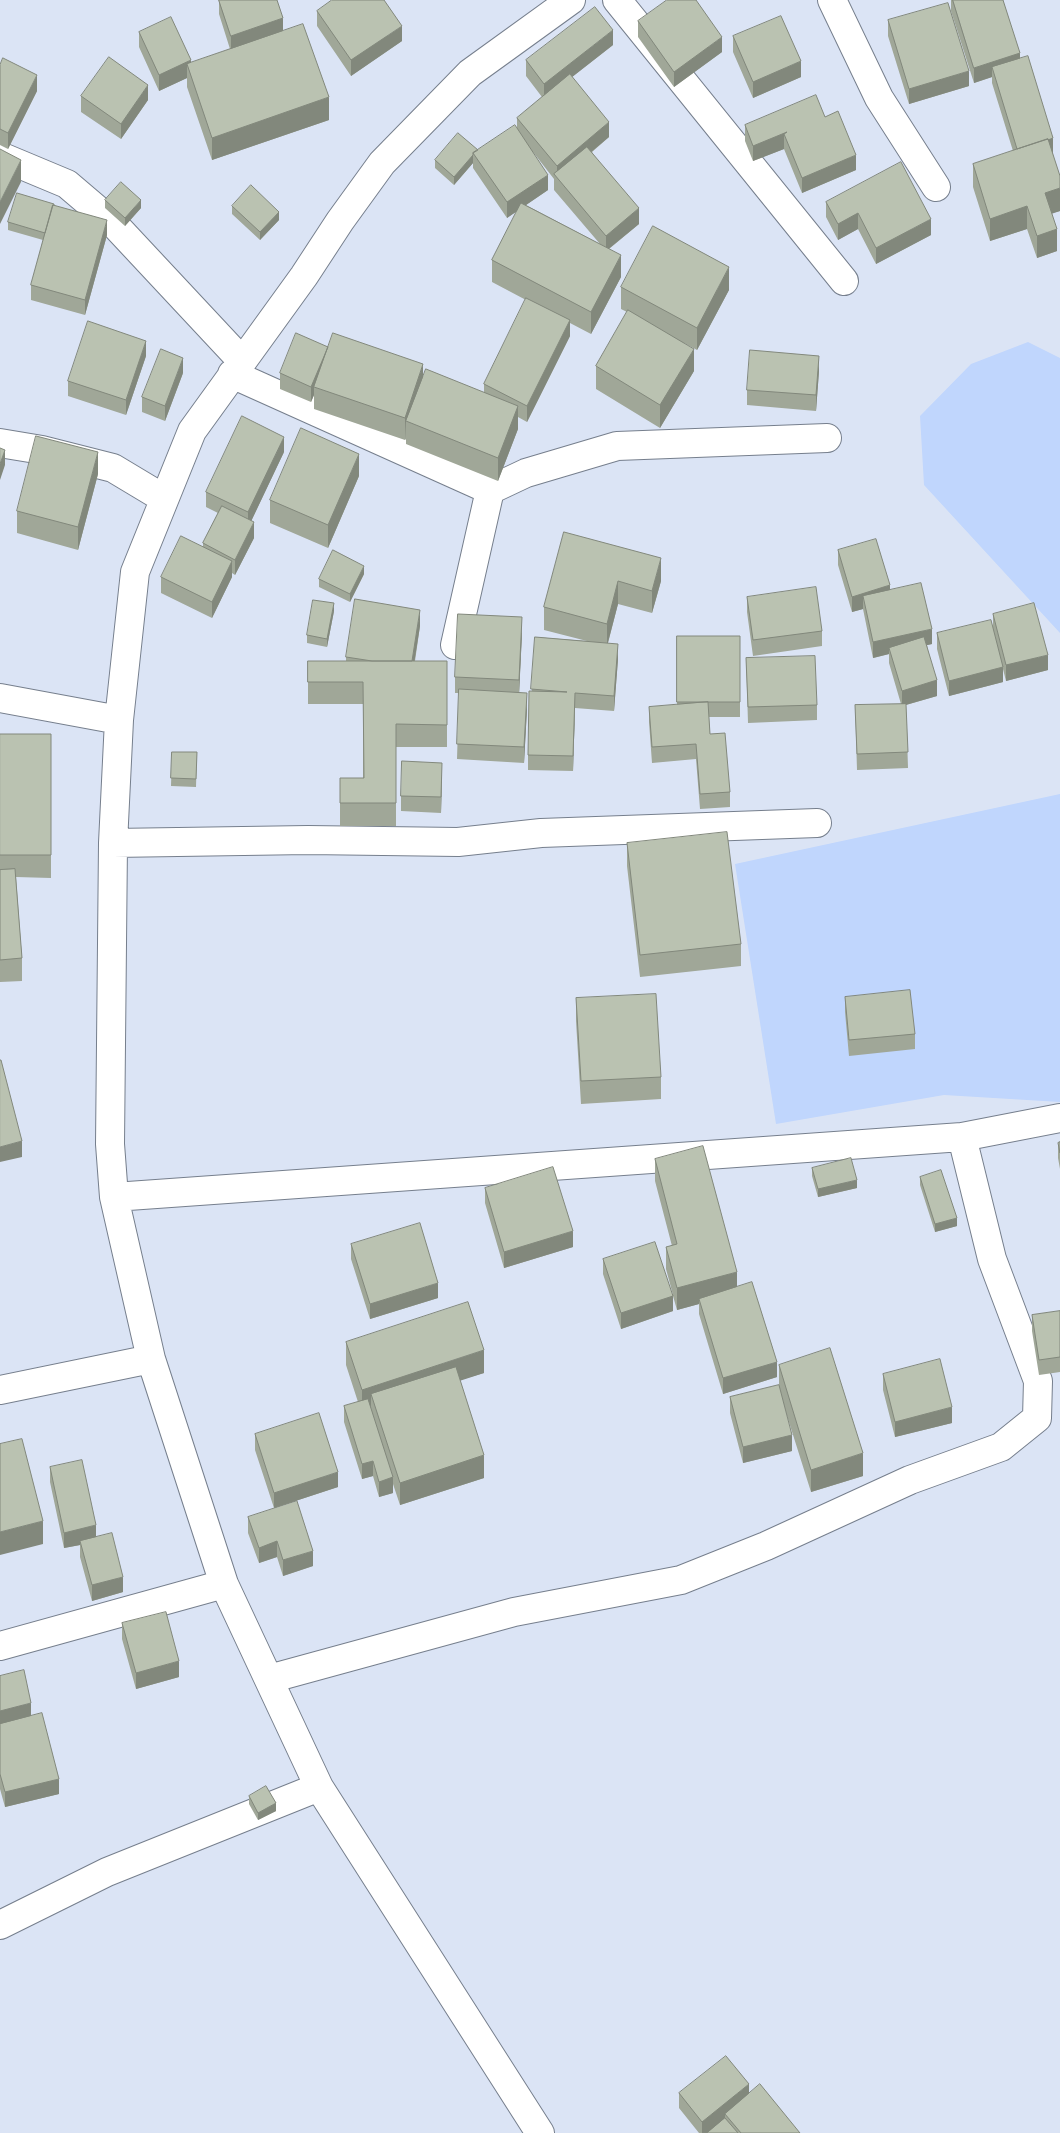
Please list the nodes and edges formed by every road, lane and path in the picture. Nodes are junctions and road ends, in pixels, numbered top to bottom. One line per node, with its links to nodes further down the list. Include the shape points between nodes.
1 (571, 0): 7 (street, via 470,73 382,163)
2 (617, 0): 6 (street)
3 (832, 0): 5 (street, via 879,98)
4 (0, 156): 7 (street, via 67,184 114,224)
5 (936, 187)
6 (844, 281)
7 (237, 367): 10 (street); 11 (street, via 192,431)
8 (827, 438): 10 (street, via 617,446 526,473)
9 (0, 443): 11 (street, via 113,468)
10 (490, 490): 12 (street)
11 (163, 498): 14 (street, via 135,572)
12 (455, 646)
13 (0, 698): 14 (street)
14 (119, 720): 16 (street)
15 (817, 823): 16 (street, via 541,833 458,842)
16 (113, 843): 19 (street, via 110,1144)
17 (1060, 1118): 18 (street)
18 (962, 1137): 19 (street); 24 (street, via 992,1260 1038,1381 1037,1418 1001,1447 910,1480 766,1546 682,1580 514,1612)
19 (114, 1197): 20 (street)
20 (151, 1359): 21 (street); 22 (street)
21 (0, 1390)
22 (224, 1584): 23 (street); 24 (street)
23 (0, 1646)
24 (269, 1679): 25 (street)
25 (320, 1787): 26 (street, via 107,1872); 27 (street)
26 (0, 1925)
27 (540, 2133)

